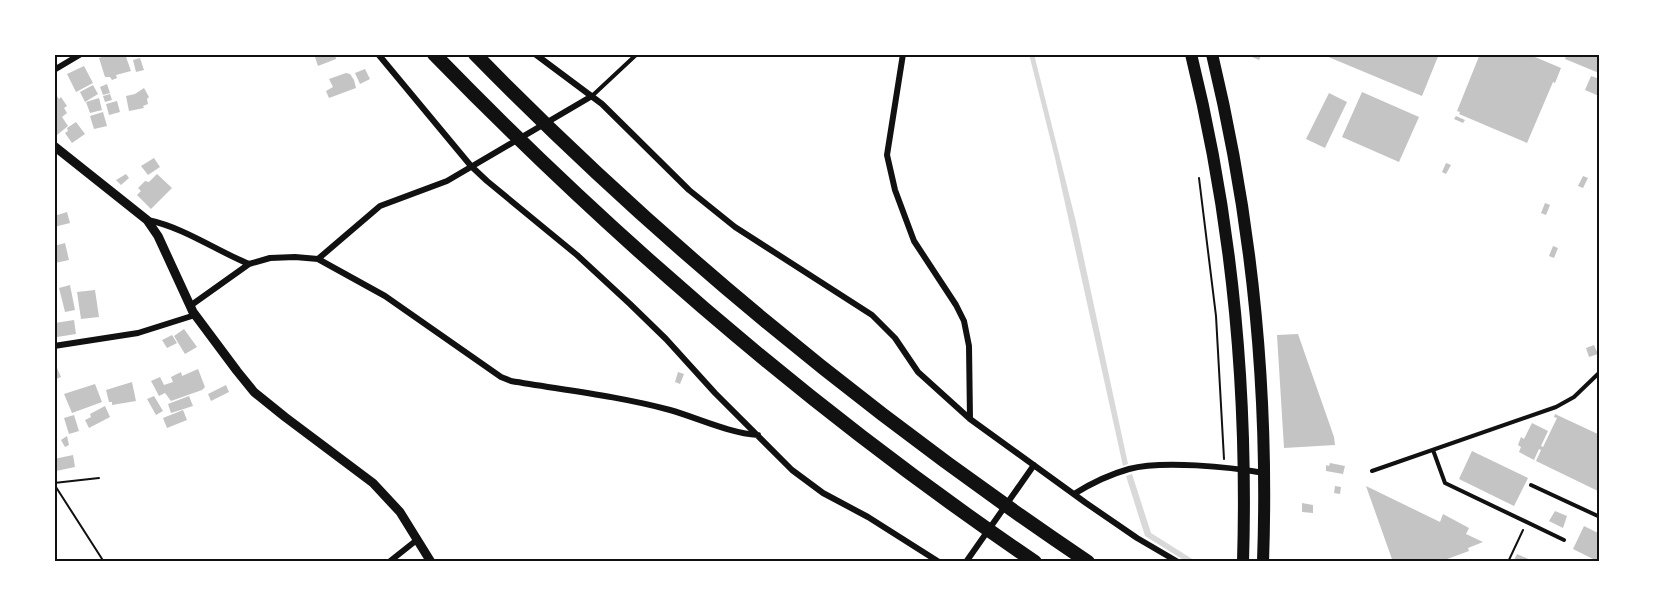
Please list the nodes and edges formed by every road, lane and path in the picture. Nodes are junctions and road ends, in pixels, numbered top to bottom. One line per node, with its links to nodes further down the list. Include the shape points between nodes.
1 (81, 54): 10 (street)
2 (378, 54): 13 (street)
3 (434, 54): 42 (highway, via 575,194 680,288 820,403)
4 (475, 54): 43 (highway, via 686,253 828,372 939,457)
5 (535, 54): 11 (street)
6 (637, 54): 11 (lane)
7 (903, 54): 21 (street, via 887,155 914,241 956,305 969,335)
8 (1191, 54): 26 (highway, via 1229,264)
9 (1212, 54): 28 (highway, via 1247,244)
10 (54, 70)
11 (592, 96): 13 (street); 21 (street, via 689,190 735,227 872,315 895,338 918,372)
12 (54, 146): 15 (street)
13 (471, 166): 16 (street, via 447,181 380,206); 22 (street, via 578,255)
14 (1199, 178): 25 (path, via 1216,316)
15 (147, 220): 17 (street, via 185,232); 18 (street)
16 (318, 259): 17 (street, via 270,258); 22 (street, via 385,296 501,377 668,410 741,434)
17 (249, 264): 18 (street)
18 (192, 311): 19 (street, via 138,333); 35 (street, via 254,392 373,483)
19 (54, 346)
20 (1600, 372): 23 (lane, via 1566,403)
21 (970, 419): 24 (street)
22 (758, 435): 40 (street, via 792,470 823,493)
23 (1433, 450): 27 (lane); 34 (lane, via 1445,483)
24 (1032, 468): 32 (street); 41 (street)
25 (1224, 468): 26 (street); 32 (street, via 1149,465 1128,469)
26 (1244, 469): 28 (street); 45 (highway)
27 (1372, 471)
28 (1265, 473): 46 (highway)
29 (99, 478): 30 (path)
30 (54, 483): 37 (path)
31 (1531, 484): 33 (lane)
32 (1074, 494): 44 (street)
33 (1600, 517)
34 (1527, 522): 36 (lane); 47 (path)
35 (418, 539): 38 (street); 39 (street)
36 (1564, 540)
37 (104, 562)
38 (389, 562)
39 (431, 562)
40 (939, 562)
41 (966, 562)
42 (1035, 562)
43 (1088, 562)
44 (1178, 562)
45 (1243, 562)
46 (1263, 562)
47 (1508, 562)

